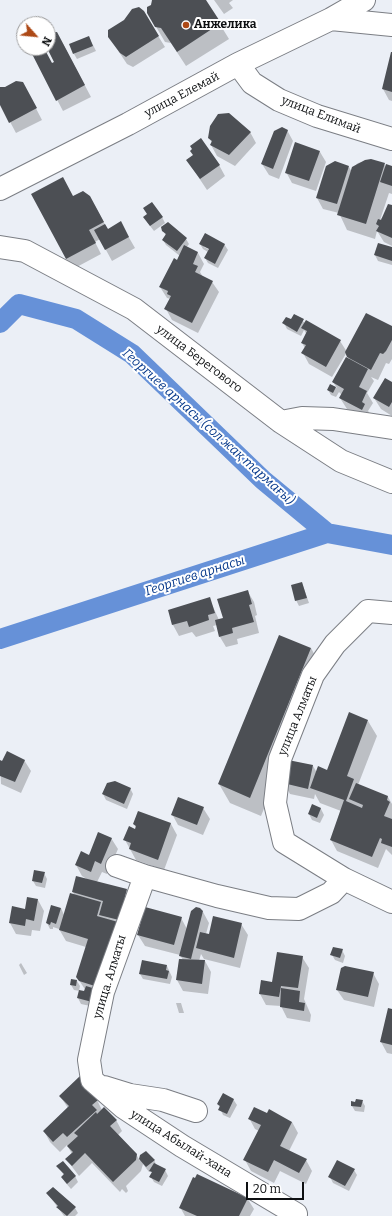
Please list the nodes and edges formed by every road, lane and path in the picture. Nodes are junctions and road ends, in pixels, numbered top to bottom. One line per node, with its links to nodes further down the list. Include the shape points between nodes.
1 (364, 0): 2 (street, улица Елемай)
2 (331, 19): 3 (street); 4 (street, улица Елемай)
3 (392, 25)
4 (238, 64): 5 (street, улица Елимай, via 252,83 279,100 318,116); 6 (street, улица Елемай)
5 (392, 139)
6 (0, 189)
7 (0, 247): 8 (street, улица Берегового, via 25,251 134,309)
8 (281, 422): 9 (street, via 302,418 333,419); 10 (street, улица Берегового, via 342,461)
9 (392, 428)
10 (392, 482)
11 (392, 613): 14 (street, улица Алматы, via 368,611 335,644 313,676 280,759 275,803 284,842)
12 (117, 866): 13 (street)
13 (145, 876): 14 (street, via 269,908 299,909 331,893); 16 (street, улица. Алматы, via 103,992 89,1060)
14 (344, 879): 15 (street, улица Алматы)
15 (392, 902)
16 (96, 1083): 17 (street, via 130,1095 163,1100); 18 (street, улица Абылай-хана, via 123,1107 182,1146)
17 (196, 1111)
18 (296, 1214)

